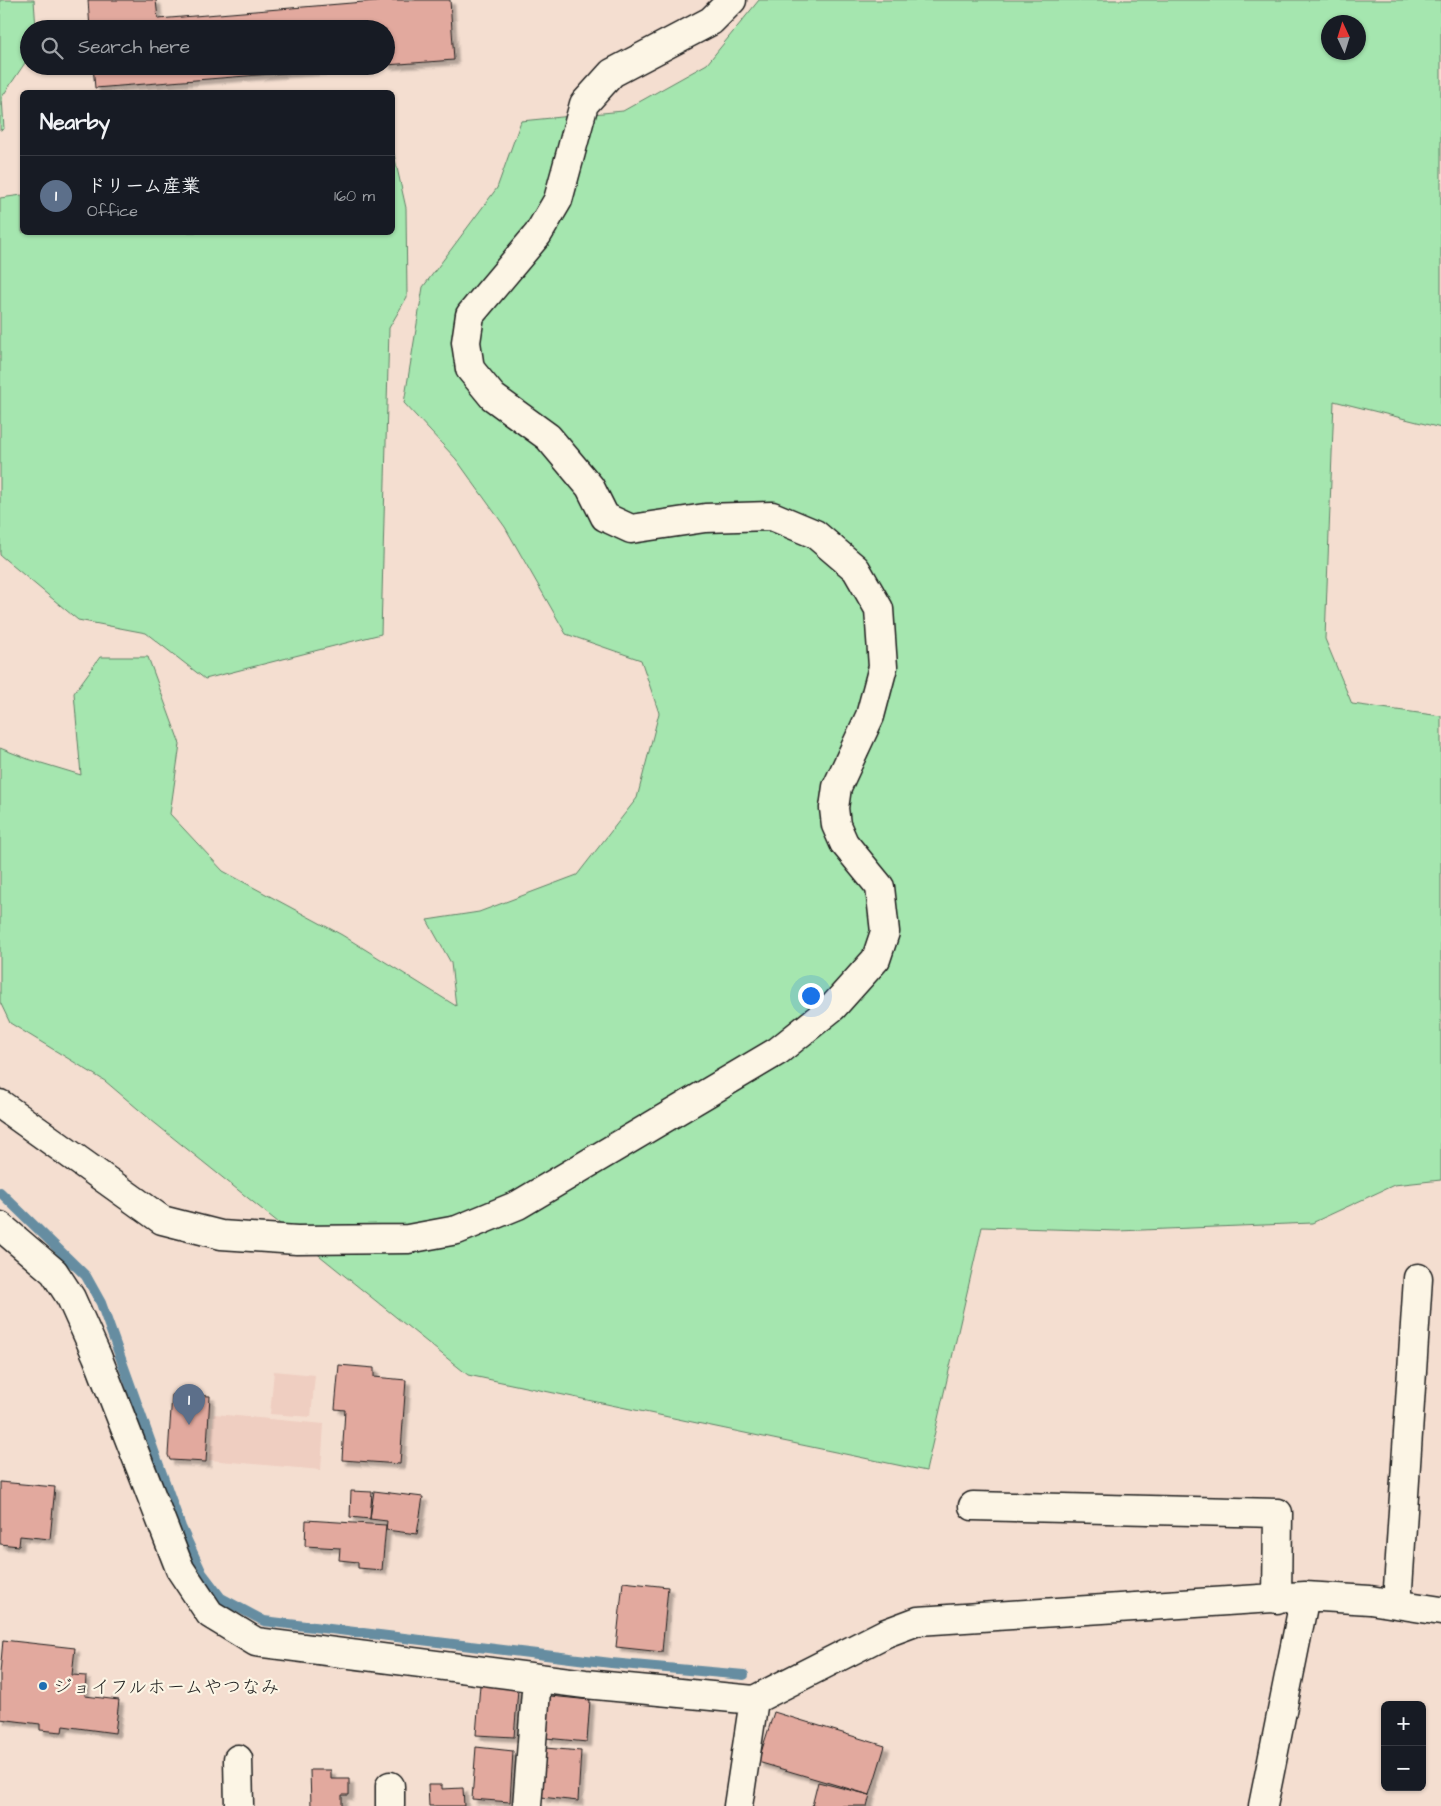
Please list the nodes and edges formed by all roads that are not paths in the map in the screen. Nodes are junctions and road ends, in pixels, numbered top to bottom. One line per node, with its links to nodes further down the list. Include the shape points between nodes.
1 (732, 0): 2 (street, via 711,21 612,73 584,104 558,200 538,234 470,316 466,342 470,369 493,397 548,437 590,487 605,517 631,529 705,518 772,516 815,534 856,569 880,609 884,667 870,716 837,787 834,808 836,825 844,844 880,887 886,932 876,959 833,1007 778,1051 518,1205 457,1230 408,1240 297,1240 221,1235 162,1220)
2 (0, 1104)
3 (0, 1226): 10 (street, via 54,1272 71,1298 180,1569 210,1614 256,1642)
4 (1418, 1278): 8 (street)
5 (973, 1506): 7 (street, via 1278,1513)
6 (1304, 1596): 7 (street); 8 (street); 16 (street)
7 (1277, 1599): 11 (street, via 918,1621 886,1633)
8 (1397, 1604): 9 (street)
9 (1441, 1610)
10 (537, 1678): 11 (street); 14 (street)
11 (754, 1700): 15 (street)
12 (238, 1759): 13 (street)
13 (239, 1806)
14 (527, 1806)
15 (738, 1806)
16 (1263, 1806)

